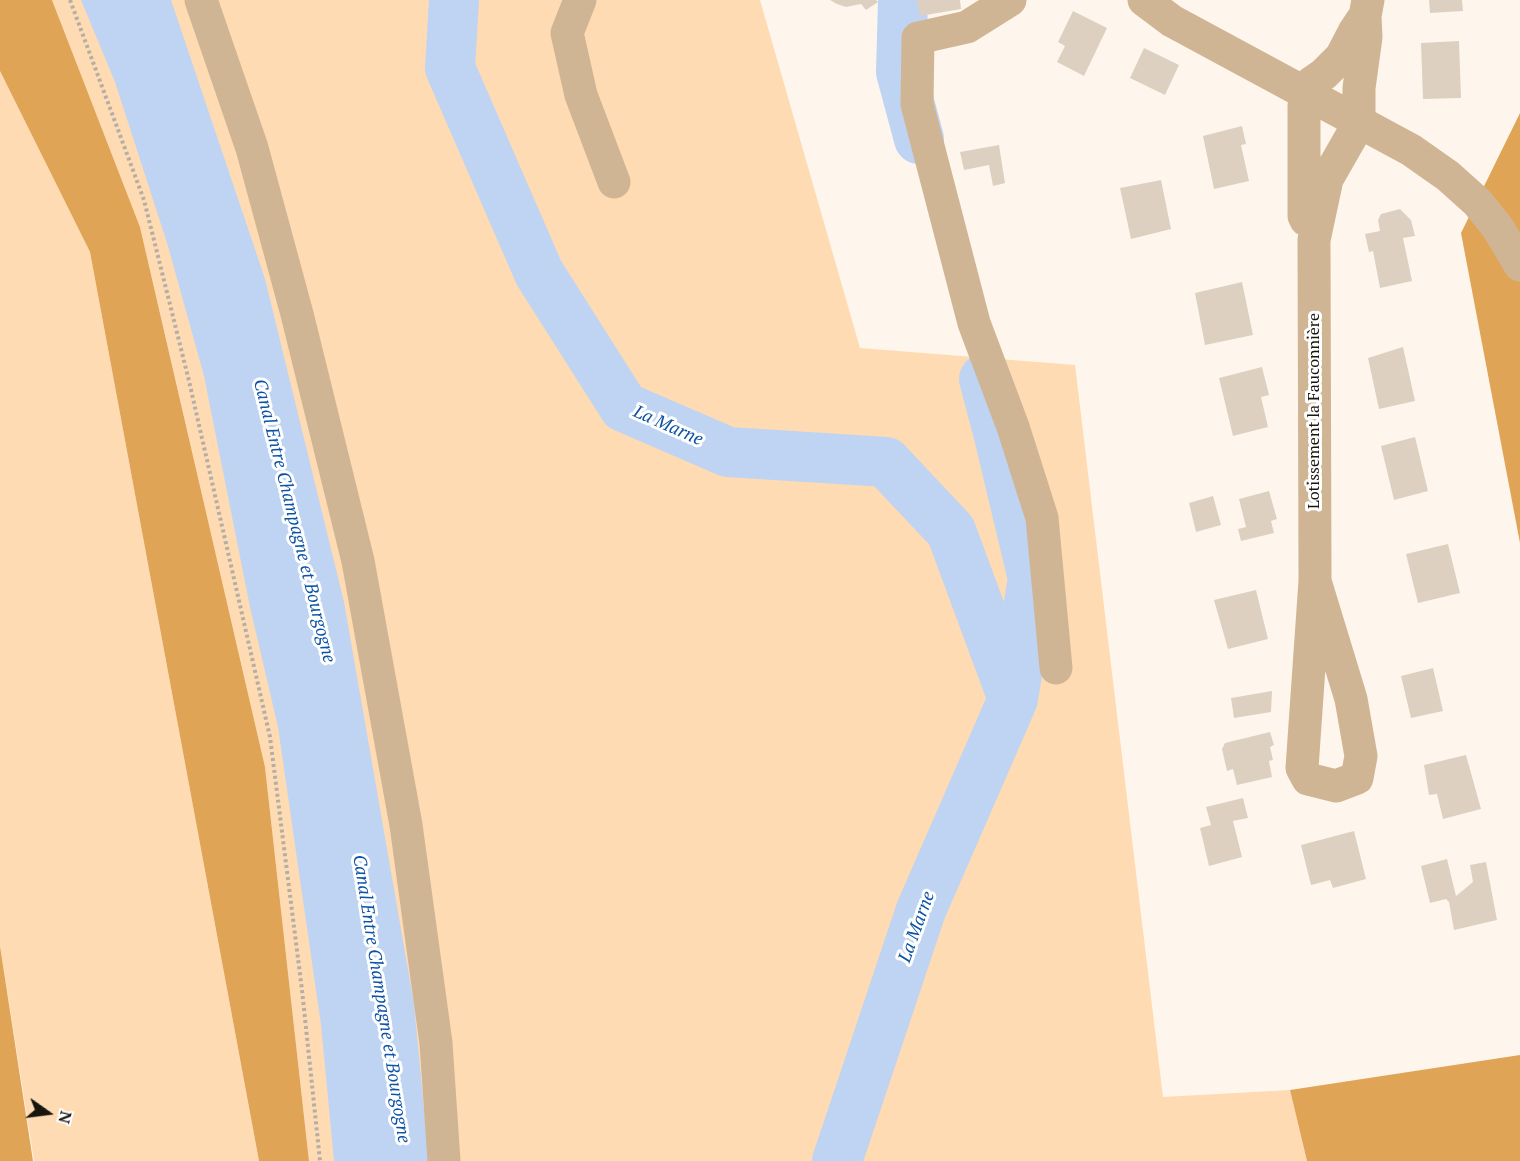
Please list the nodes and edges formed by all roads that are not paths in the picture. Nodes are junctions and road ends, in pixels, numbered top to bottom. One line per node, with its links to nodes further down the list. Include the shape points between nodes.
1 (201, 0): 13 (street, via 252,148 358,561 406,825 436,1043)
2 (580, 0): 8 (street, via 567,33 581,94)
3 (1010, 0): 12 (street, via 968,27 918,38 917,104 974,323 1042,518)
4 (1144, 0): 6 (street, via 1172,21)
5 (1367, 8): 6 (street, via 1341,57 1311,82); 7 (street)
6 (1306, 93): 7 (street); 9 (street, via 1304,216)
7 (1359, 123): 9 (street, via 1328,179); 10 (street, via 1411,150 1449,176 1498,228)
8 (614, 182)
9 (1314, 240): 11 (street, Lotissement la Fauconnière)
10 (1520, 265)
11 (1315, 581): 11 (street, Lotissement la Fauconnière, via 1302,768 1308,779 1336,786 1357,778 1361,756 1351,699)
12 (1056, 668)
13 (444, 1161)

